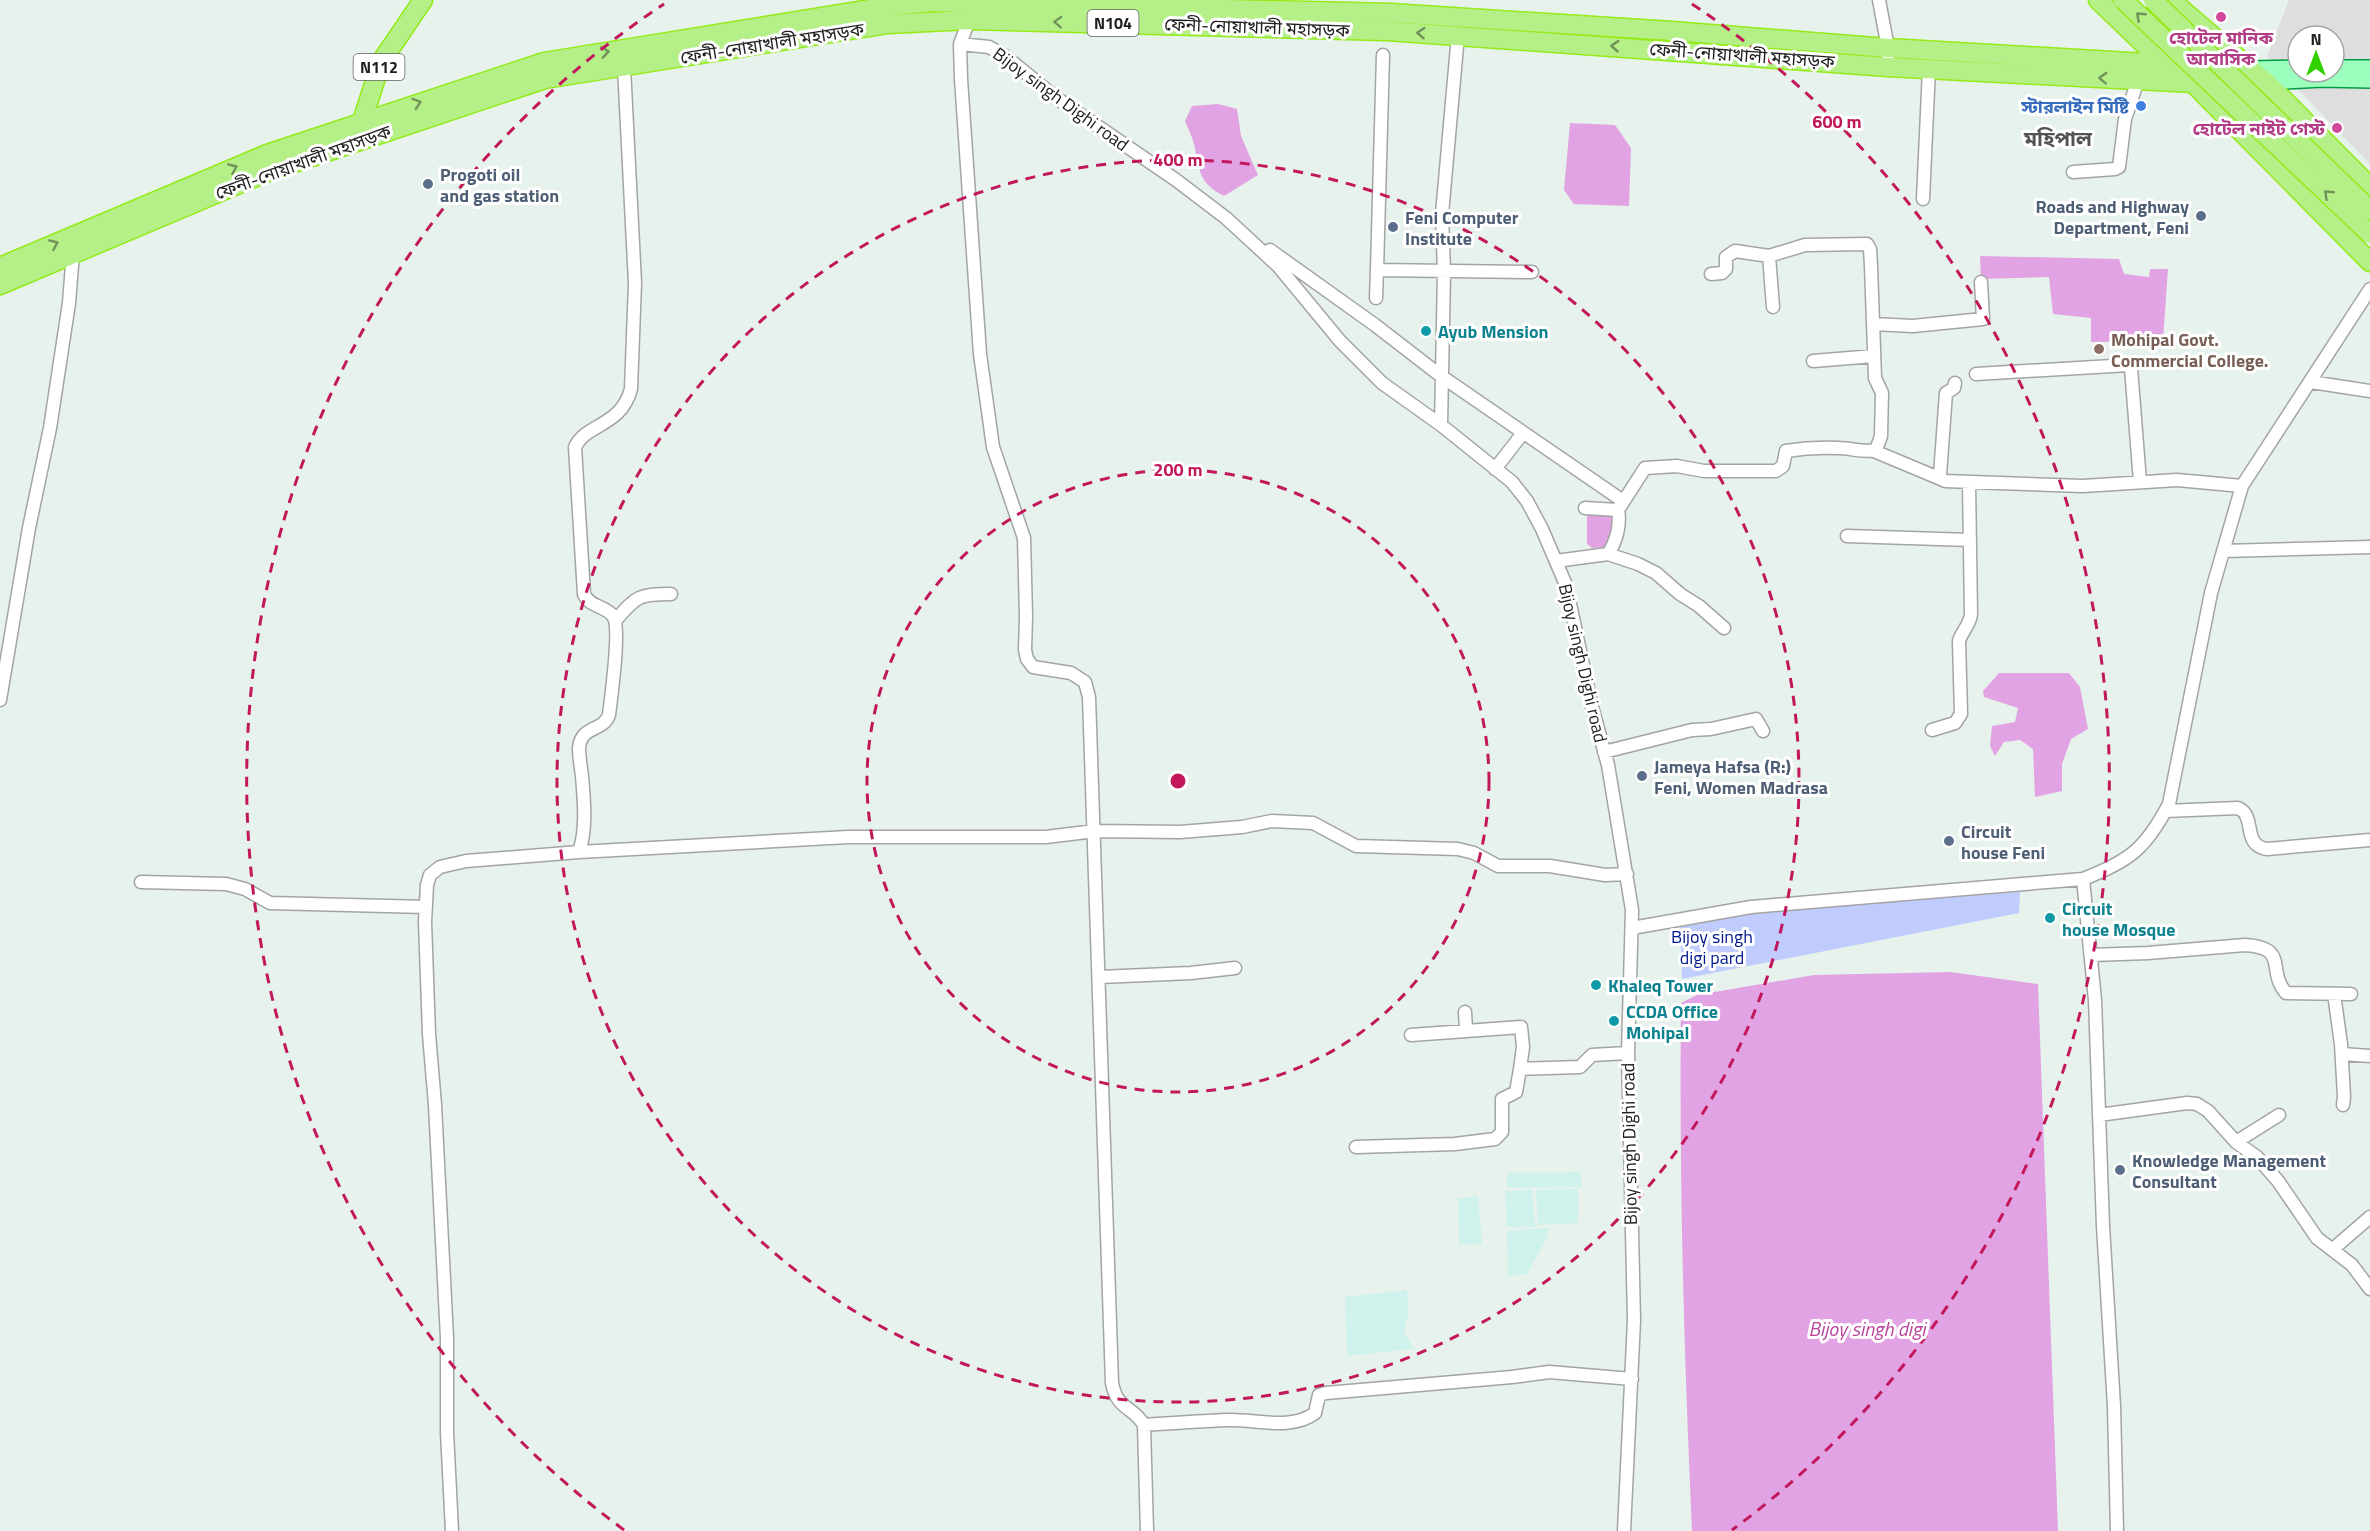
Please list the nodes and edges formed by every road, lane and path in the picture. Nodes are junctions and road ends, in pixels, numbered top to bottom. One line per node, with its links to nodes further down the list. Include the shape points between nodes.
1 (423, 0): 24 (highway, N112, via 381,62)
2 (1879, 0): 12 (street)
3 (2098, 0): 13 (highway)
4 (2122, 0): 30 (highway, one-way to 4, bridge)
5 (2153, 0): 29 (highway, bridge)
6 (2171, 0): 18 (highway)
7 (931, 1): 8 (street); 12 (highway, ফেনী-নোয়াখালী মহাসড়ক / N104, via 1391,13 1672,31); 24 (highway, ফেনী-নোয়াখালী মহাসড়ক / N104, one-way to 7, via 544,62)
8 (969, 20): 9 (highway, ফেনী-নোয়াখালী মহাসড়ক / N104, one-way to 8); 10 (street); 14 (highway, ফেনী-নোয়াখালী মহাসড়ক / N104, via 888,24)
9 (1458, 35): 12 (highway, ফেনী-নোয়াখালী মহাসড়ক / N104, one-way to 9); 37 (street, via 1442,214)
10 (960, 44): 53 (street, Bijoy singh Dighi road, via 989,46 1005,56 1055,97 1226,218 1278,266 1340,341 1382,383); 77 (street, via 980,354 993,447 1024,538 1025,650 1033,667 1071,673 1084,682 1089,697)
11 (1383, 55): 36 (street)
12 (1888, 57): 13 (highway, ফেনী-নোয়াখালী মহাসড়ক / N104); 17 (highway, ফেনী-নোয়াখালী মহাসড়ক / N104)
13 (2169, 63): 18 (highway, ফেনী-নোয়াখালী মহাসড়ক / N104); 23 (highway)
14 (624, 67): 25 (highway, ফেনী-নোয়াখালী মহাসড়ক / N104, via 545,79); 70 (street, via 634,283 631,389 628,401 613,419 578,440 574,456 585,598)
15 (2346, 68): 16 (main road)
16 (2370, 68)
17 (1929, 69): 20 (highway, ফেনী-নোয়াখালী মহাসড়ক / N104, one-way to 17); 28 (street)
18 (2249, 69): 19 (main road, N104); 22 (highway)
19 (2286, 69)
20 (2138, 80): 23 (highway, ফেনী-নোয়াখালী মহাসড়ক / N104); 26 (street, via 2125,119 2119,167)
21 (2370, 80): 22 (main road, N104)
22 (2266, 82): 23 (highway, ফেনী-নোয়াখালী মহাসড়ক / N104); 27 (highway)
23 (2194, 83): 34 (highway)
24 (364, 121): 25 (highway, N112); 35 (highway, ফেনী-নোয়াখালী মহাসড়ক / N104, one-way to 24, via 267,154)
25 (353, 143): 32 (highway, ফেনী-নোয়াখালী মহাসড়ক / N104, via 270,171)
26 (2073, 172)
27 (2370, 188)
28 (1923, 199)
29 (2370, 210)
30 (2370, 234)
31 (1256, 236): 49 (street, via 1276,255)
32 (73, 253): 41 (highway, ফেনী-নোয়াখালী মহাসড়ক / N104); 72 (street, via 51,428 29,528)
33 (1769, 256): 39 (street, via 1735,251 1726,257 1722,273); 44 (street); 45 (street, via 1805,245 1868,244)
34 (2370, 262)
35 (0, 267)
36 (1377, 270): 37 (street); 43 (street)
37 (1444, 272): 38 (street); 49 (street)
38 (1532, 272)
39 (1711, 274)
40 (1981, 282): 45 (street, via 1983,319 1913,326)
41 (0, 285)
42 (2370, 289): 50 (street)
43 (1376, 298)
44 (1773, 307)
45 (1873, 324): 46 (street)
46 (1874, 356): 47 (street); 55 (street, via 1875,378 1882,393 1881,436)
47 (1813, 361)
48 (1976, 374): 58 (street, via 2128,365)
49 (1442, 376): 53 (street); 54 (street)
50 (2311, 382): 52 (street); 60 (street)
51 (1955, 383): 57 (street, via 1946,393)
52 (2370, 391)
53 (1440, 424): 56 (street, Bijoy singh Dighi road)
54 (1523, 433): 56 (street); 61 (street)
55 (1874, 451): 57 (street); 61 (street, via 1816,447 1786,451 1783,466 1776,471 1645,468)
56 (1495, 469): 68 (street, Bijoy singh Dighi road, via 1527,501)
57 (1941, 479): 59 (street)
58 (2140, 482): 59 (street, via 2083,486); 60 (street, via 2177,480)
59 (1969, 483): 64 (street)
60 (2242, 486): 66 (street)
61 (1621, 506): 62 (street); 67 (street, via 1615,544)
62 (1585, 508)
63 (1847, 536): 64 (street)
64 (1970, 540): 73 (street, via 1971,614 1959,641 1961,714 1955,723)
65 (2370, 547): 66 (street)
66 (2223, 551): 76 (street)
67 (1608, 554): 68 (street); 71 (street, via 1656,573)
68 (1556, 561): 75 (street, Bijoy singh Dighi road, via 1566,585)
69 (671, 594): 70 (street, via 646,594 634,600)
70 (616, 620): 79 (street, via 609,715 587,731 579,747 584,793)
71 (1724, 628)
72 (0, 700)
73 (1932, 730)
74 (1762, 731): 75 (street, via 1756,719)
75 (1604, 752): 80 (street, Bijoy singh Dighi road)
76 (2165, 811): 78 (street, via 2238,808 2246,814 2254,843 2267,849); 81 (street, via 2137,851 2107,870)
77 (1095, 831): 79 (street, via 1046,837 848,837); 80 (street, via 1180,832 1272,821 1313,824 1356,846 1458,849 1498,866 1550,866); 87 (street)
78 (2370, 840)
79 (579, 852): 83 (street, via 466,861 440,867 430,875)
80 (1627, 874): 84 (street, Bijoy singh Dighi road)
81 (2083, 879): 84 (street, via 1751,907); 85 (street)
82 (141, 882): 83 (street, via 226,884 270,903)
83 (426, 906): 107 (street, via 429,1034 447,1338)
84 (1632, 928): 93 (street, Bijoy singh Dighi road)
85 (2091, 955): 88 (street, via 2265,947 2274,959 2286,993); 98 (street)
86 (1235, 968): 87 (street)
87 (1100, 977): 106 (street, via 1112,1383 1120,1404)
88 (2334, 994): 89 (street); 94 (street)
89 (2351, 994)
90 (1465, 1012): 91 (street)
91 (1466, 1031): 92 (street); 96 (street, via 1521,1027)
92 (1411, 1035)
93 (1628, 1053): 96 (street, via 1592,1054 1580,1067); 105 (street, Bijoy singh Dighi road)
94 (2342, 1054): 95 (street); 97 (street)
95 (2370, 1056)
96 (1520, 1069): 101 (street, via 1516,1092 1502,1099 1502,1132 1496,1139)
97 (2343, 1105)
98 (2099, 1115): 100 (street, via 2197,1104); 110 (street)
99 (2279, 1115): 100 (street)
100 (2236, 1142): 103 (street, via 2267,1167 2317,1238)
101 (1356, 1147)
102 (2370, 1217): 103 (street)
103 (2333, 1249): 104 (street, via 2352,1265)
104 (2370, 1289)
105 (1632, 1379): 106 (street, via 1549,1372 1326,1393 1319,1395 1315,1413 1309,1418 1270,1424 1232,1420); 109 (street, Bijoy singh Dighi road)
106 (1144, 1425): 108 (street)
107 (452, 1531)
108 (1147, 1531)
109 (1624, 1531)
110 (2117, 1531)

